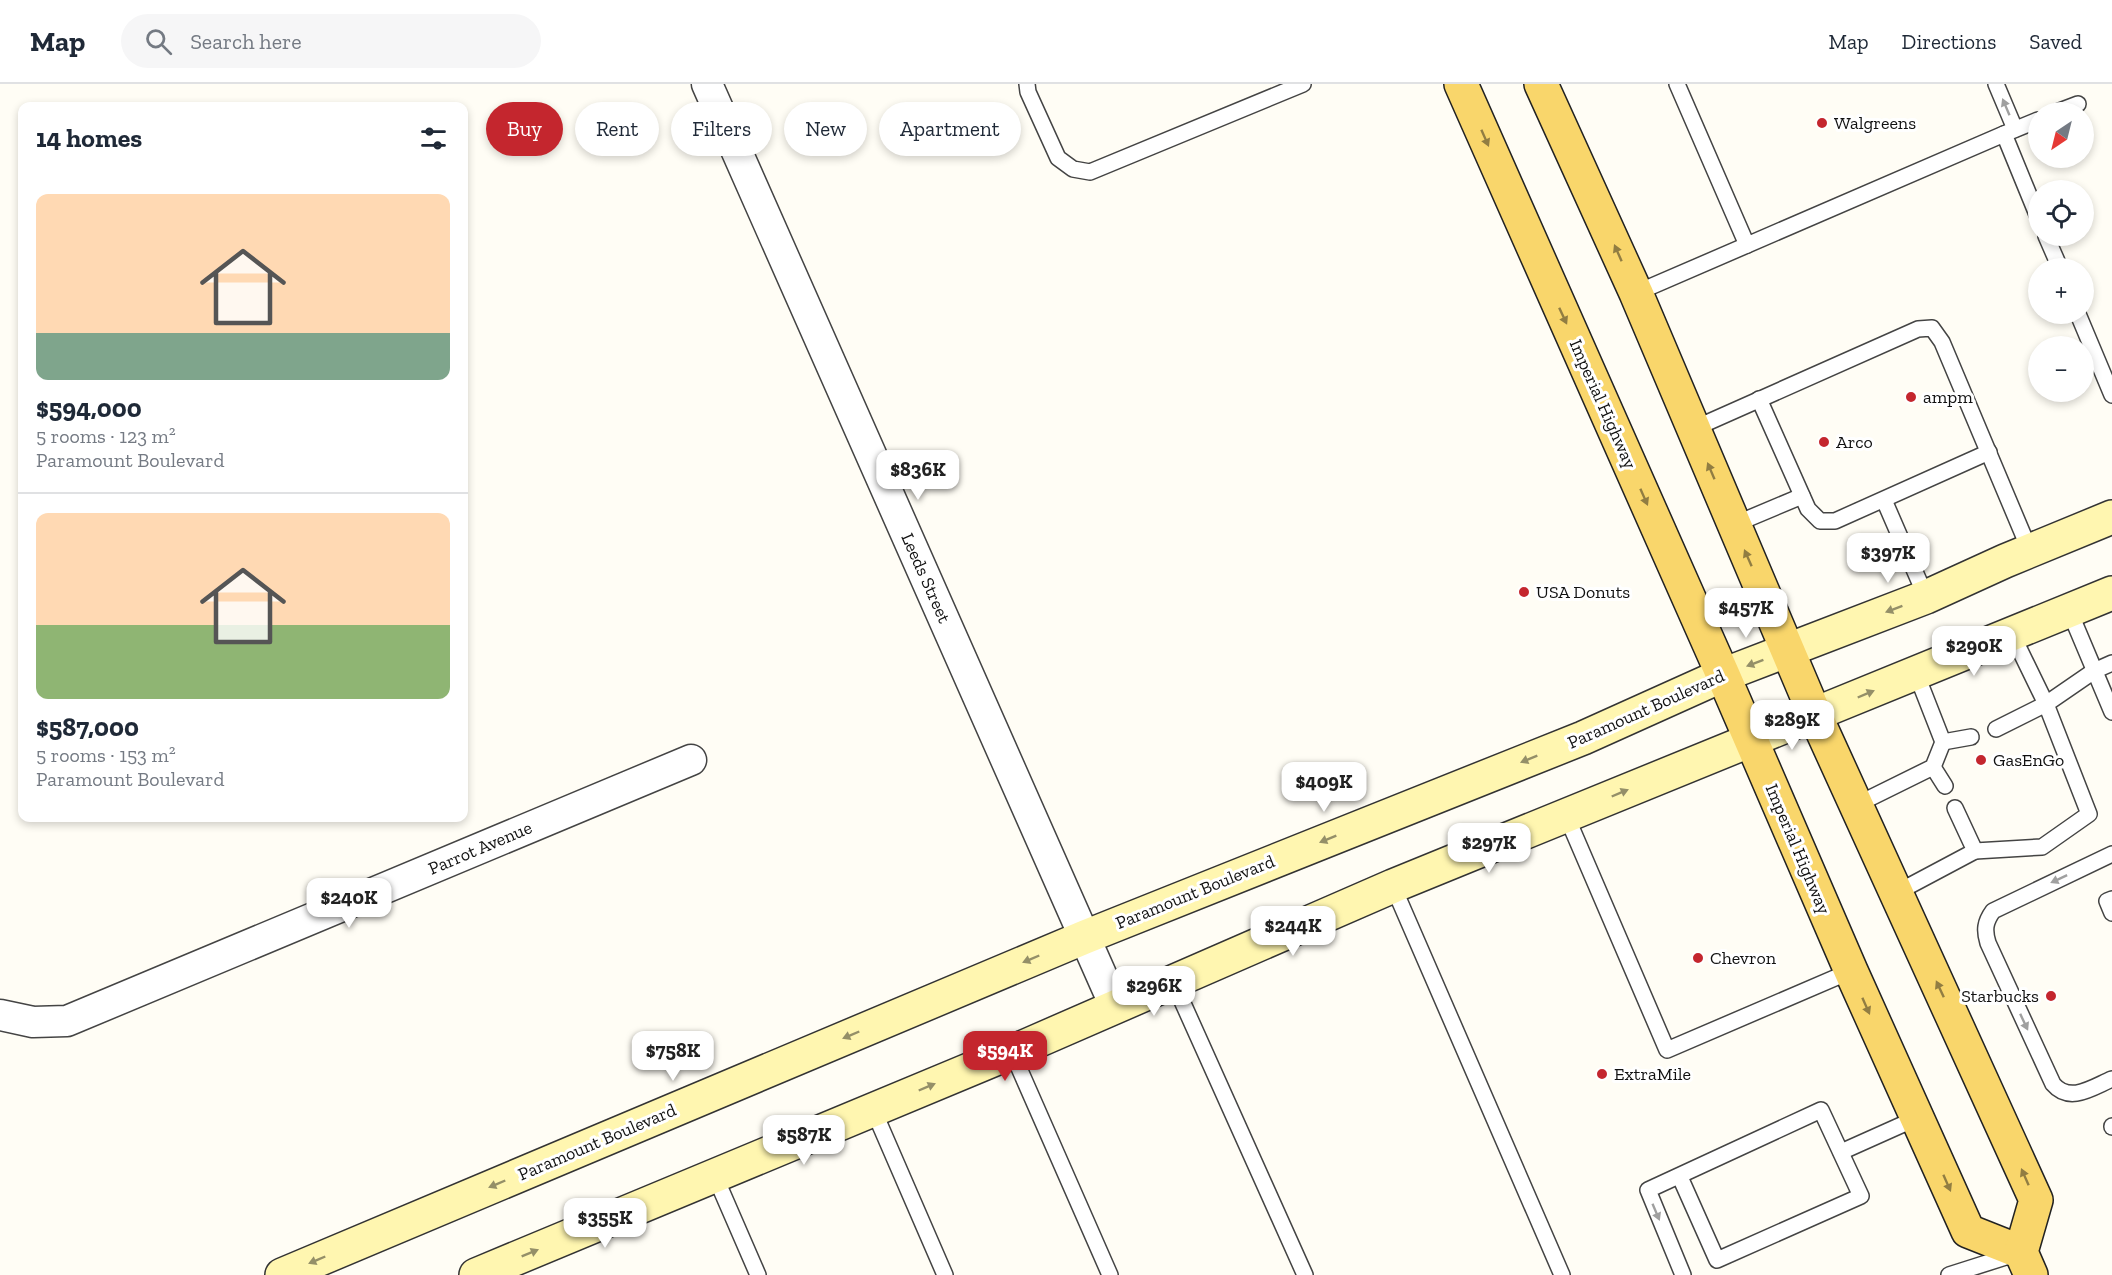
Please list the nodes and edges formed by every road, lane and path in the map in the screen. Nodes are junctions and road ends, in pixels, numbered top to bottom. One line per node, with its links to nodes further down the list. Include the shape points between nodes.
1 (707, 84): 51 (street, Leeds Street)
2 (1027, 84): 3 (lane, via 1058,158 1073,169 1089,172)
3 (1303, 84)
4 (1461, 84): 31 (main road, Imperial Highway, one-way to 31)
5 (1541, 84): 12 (main road, one-way to 5)
6 (1677, 84): 11 (lane)
7 (1996, 84): 9 (lane, one-way to 7)
8 (2028, 124): 9 (lane)
9 (2010, 131): 10 (lane); 11 (lane)
10 (2028, 186)
11 (1747, 245): 12 (lane)
12 (1636, 293): 16 (main road)
13 (2082, 324): 14 (lane)
14 (2112, 395)
15 (1759, 399): 16 (lane); 17 (lane, via 1918,329 1932,328 1942,342); 18 (lane)
16 (1693, 429): 21 (main road, one-way to 16)
17 (1989, 452): 19 (lane); 22 (lane)
18 (1802, 496): 19 (lane, via 1820,521 1835,521); 21 (lane)
19 (1884, 500): 24 (lane)
20 (2112, 517): 22 (main road, Paramount Boulevard)
21 (1733, 525): 27 (main road, one-way to 21)
22 (2030, 551): 24 (main road, Paramount Boulevard)
23 (2112, 593): 25 (main road)
24 (1926, 597): 27 (main road, Paramount Boulevard, one-way to 27)
25 (2069, 610): 26 (main road); 29 (lane)
26 (2012, 634): 30 (main road); 32 (lane)
27 (1788, 650): 31 (main road, Paramount Boulevard, one-way to 31); 34 (main road)
28 (2112, 663): 29 (lane)
29 (2094, 671): 32 (lane); 33 (lane)
30 (1916, 673): 34 (main road, one-way to 30); 38 (lane)
31 (1723, 675): 37 (main road, Imperial Highway); 51 (main road, Paramount Boulevard, one-way to 51, via 1583,738)
32 (2046, 704): 35 (lane); 45 (lane, via 2089,814 2042,847)
33 (2112, 712)
34 (1815, 715): 37 (main road); 42 (main road)
35 (1996, 729)
36 (1971, 737): 38 (lane)
37 (1750, 740): 44 (main road, one-way to 37); 52 (main road, Imperial Highway)
38 (1943, 742): 40 (lane)
39 (691, 760): 55 (street, Parrot Avenue, via 67,1021 33,1022)
40 (1933, 767): 41 (lane); 42 (lane)
41 (1945, 786)
42 (1856, 806): 48 (main road)
43 (1955, 808): 45 (lane)
44 (1566, 815): 47 (main road); 52 (lane, via 1667,1050)
45 (1975, 851): 48 (lane)
46 (2112, 854): 57 (lane, one-way to 57, via 2003,905 1988,917 1984,928 2053,1084 2067,1093 2082,1093)
47 (1393, 886): 53 (main road); 70 (lane)
48 (1896, 893): 63 (main road, one-way to 48, via 2036,1200)
49 (2112, 899): 50 (lane, via 2107,901)
50 (2112, 913)
51 (1085, 937): 54 (street, Leeds Street); 64 (main road, Paramount Boulevard, one-way to 64)
52 (1851, 972): 59 (main road, Imperial Highway, one-way to 59)
53 (1173, 981): 54 (main road); 69 (lane)
54 (1115, 1006): 56 (main road)
55 (0, 1015)
56 (1012, 1052): 58 (main road, one-way to 56); 68 (lane)
57 (2112, 1078)
58 (873, 1109): 61 (main road); 67 (lane)
59 (1917, 1118): 60 (lane); 63 (main road, Imperial Highway, one-way to 63, via 1968,1231)
60 (1841, 1152): 62 (lane, via 1821,1110); 62 (lane, via 1861,1196 1717,1260)
61 (716, 1176): 65 (main road, one-way to 61); 66 (lane)
62 (1680, 1177): 71 (lane, one-way to 71, via 1647,1190)
63 (2026, 1264): 72 (lane)
64 (282, 1275)
65 (476, 1275)
66 (758, 1275)
67 (945, 1275)
68 (1110, 1275)
69 (1305, 1275)
70 (1562, 1275)
71 (1683, 1275)
72 (1949, 1275)

